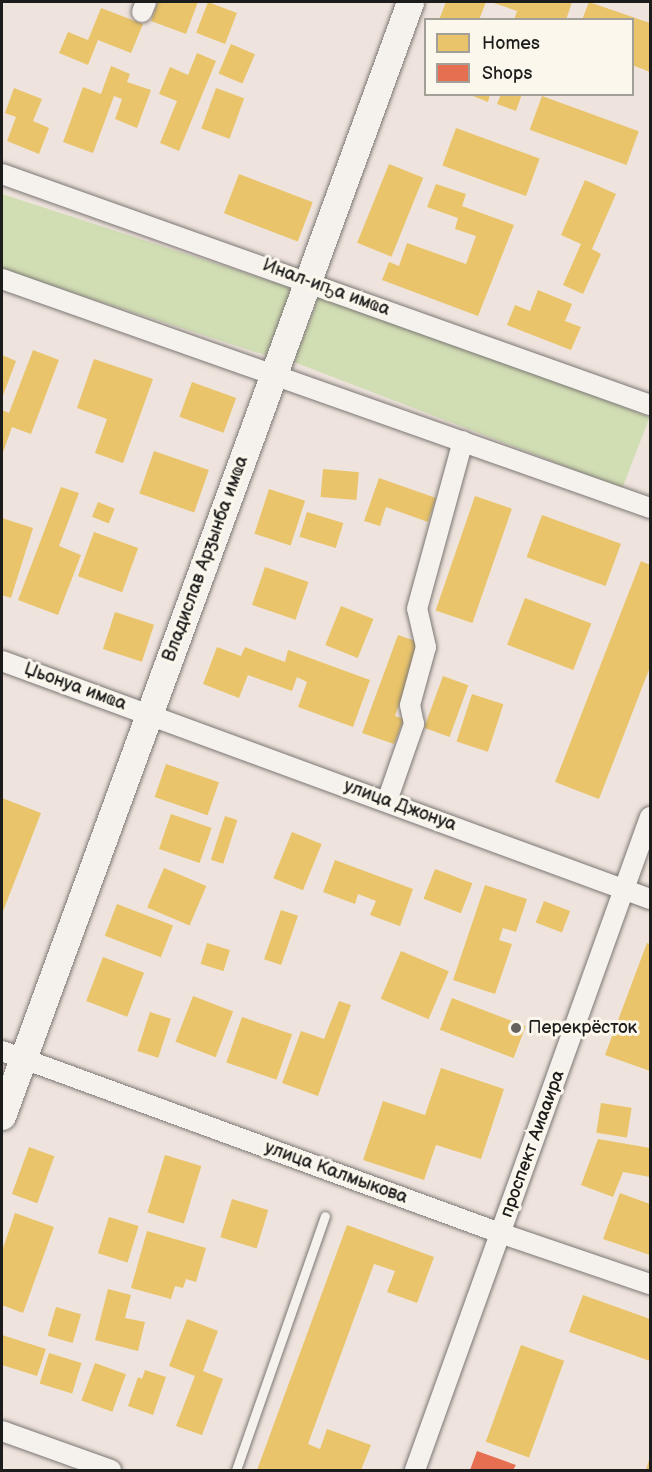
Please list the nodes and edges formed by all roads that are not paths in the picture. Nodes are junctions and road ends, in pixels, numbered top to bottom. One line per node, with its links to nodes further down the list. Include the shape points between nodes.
1 (410, 2): 4 (main road, Владислав Арӡынба имҩа)
2 (2, 174): 4 (street, Инал-иҧа имҩа)
3 (2, 279): 5 (street)
4 (307, 281): 5 (main road, Владислав Арӡынба имҩа); 6 (street, Инал-иҧа имҩа)
5 (274, 373): 7 (street); 10 (main road, Владислав Арӡынба имҩа)
6 (651, 405)
7 (463, 441): 8 (street); 11 (street, via 417,609 426,647 410,705 414,724)
8 (651, 508)
9 (2, 661): 10 (street, Џьонуа имҩа)
10 (149, 714): 11 (street, улица Джонуа); 15 (main road, Владислав Арӡынба имҩа)
11 (387, 801): 13 (street, улица Джонуа)
12 (651, 817): 13 (street, проспект Аиааира)
13 (624, 890): 14 (street, улица Джонуа); 18 (street, проспект Аиааира)
14 (651, 900)
15 (12, 1055): 16 (main road, Владислав Арӡынба имҩа); 18 (street, улица Калмыкова)
16 (2, 1116)
17 (325, 1216): 22 (lane)
18 (500, 1233): 19 (street, улица Калмыкова); 23 (street, проспект Аиааира)
19 (651, 1284)
20 (2, 1431): 21 (street)
21 (111, 1470)
22 (236, 1470)
23 (414, 1470)

